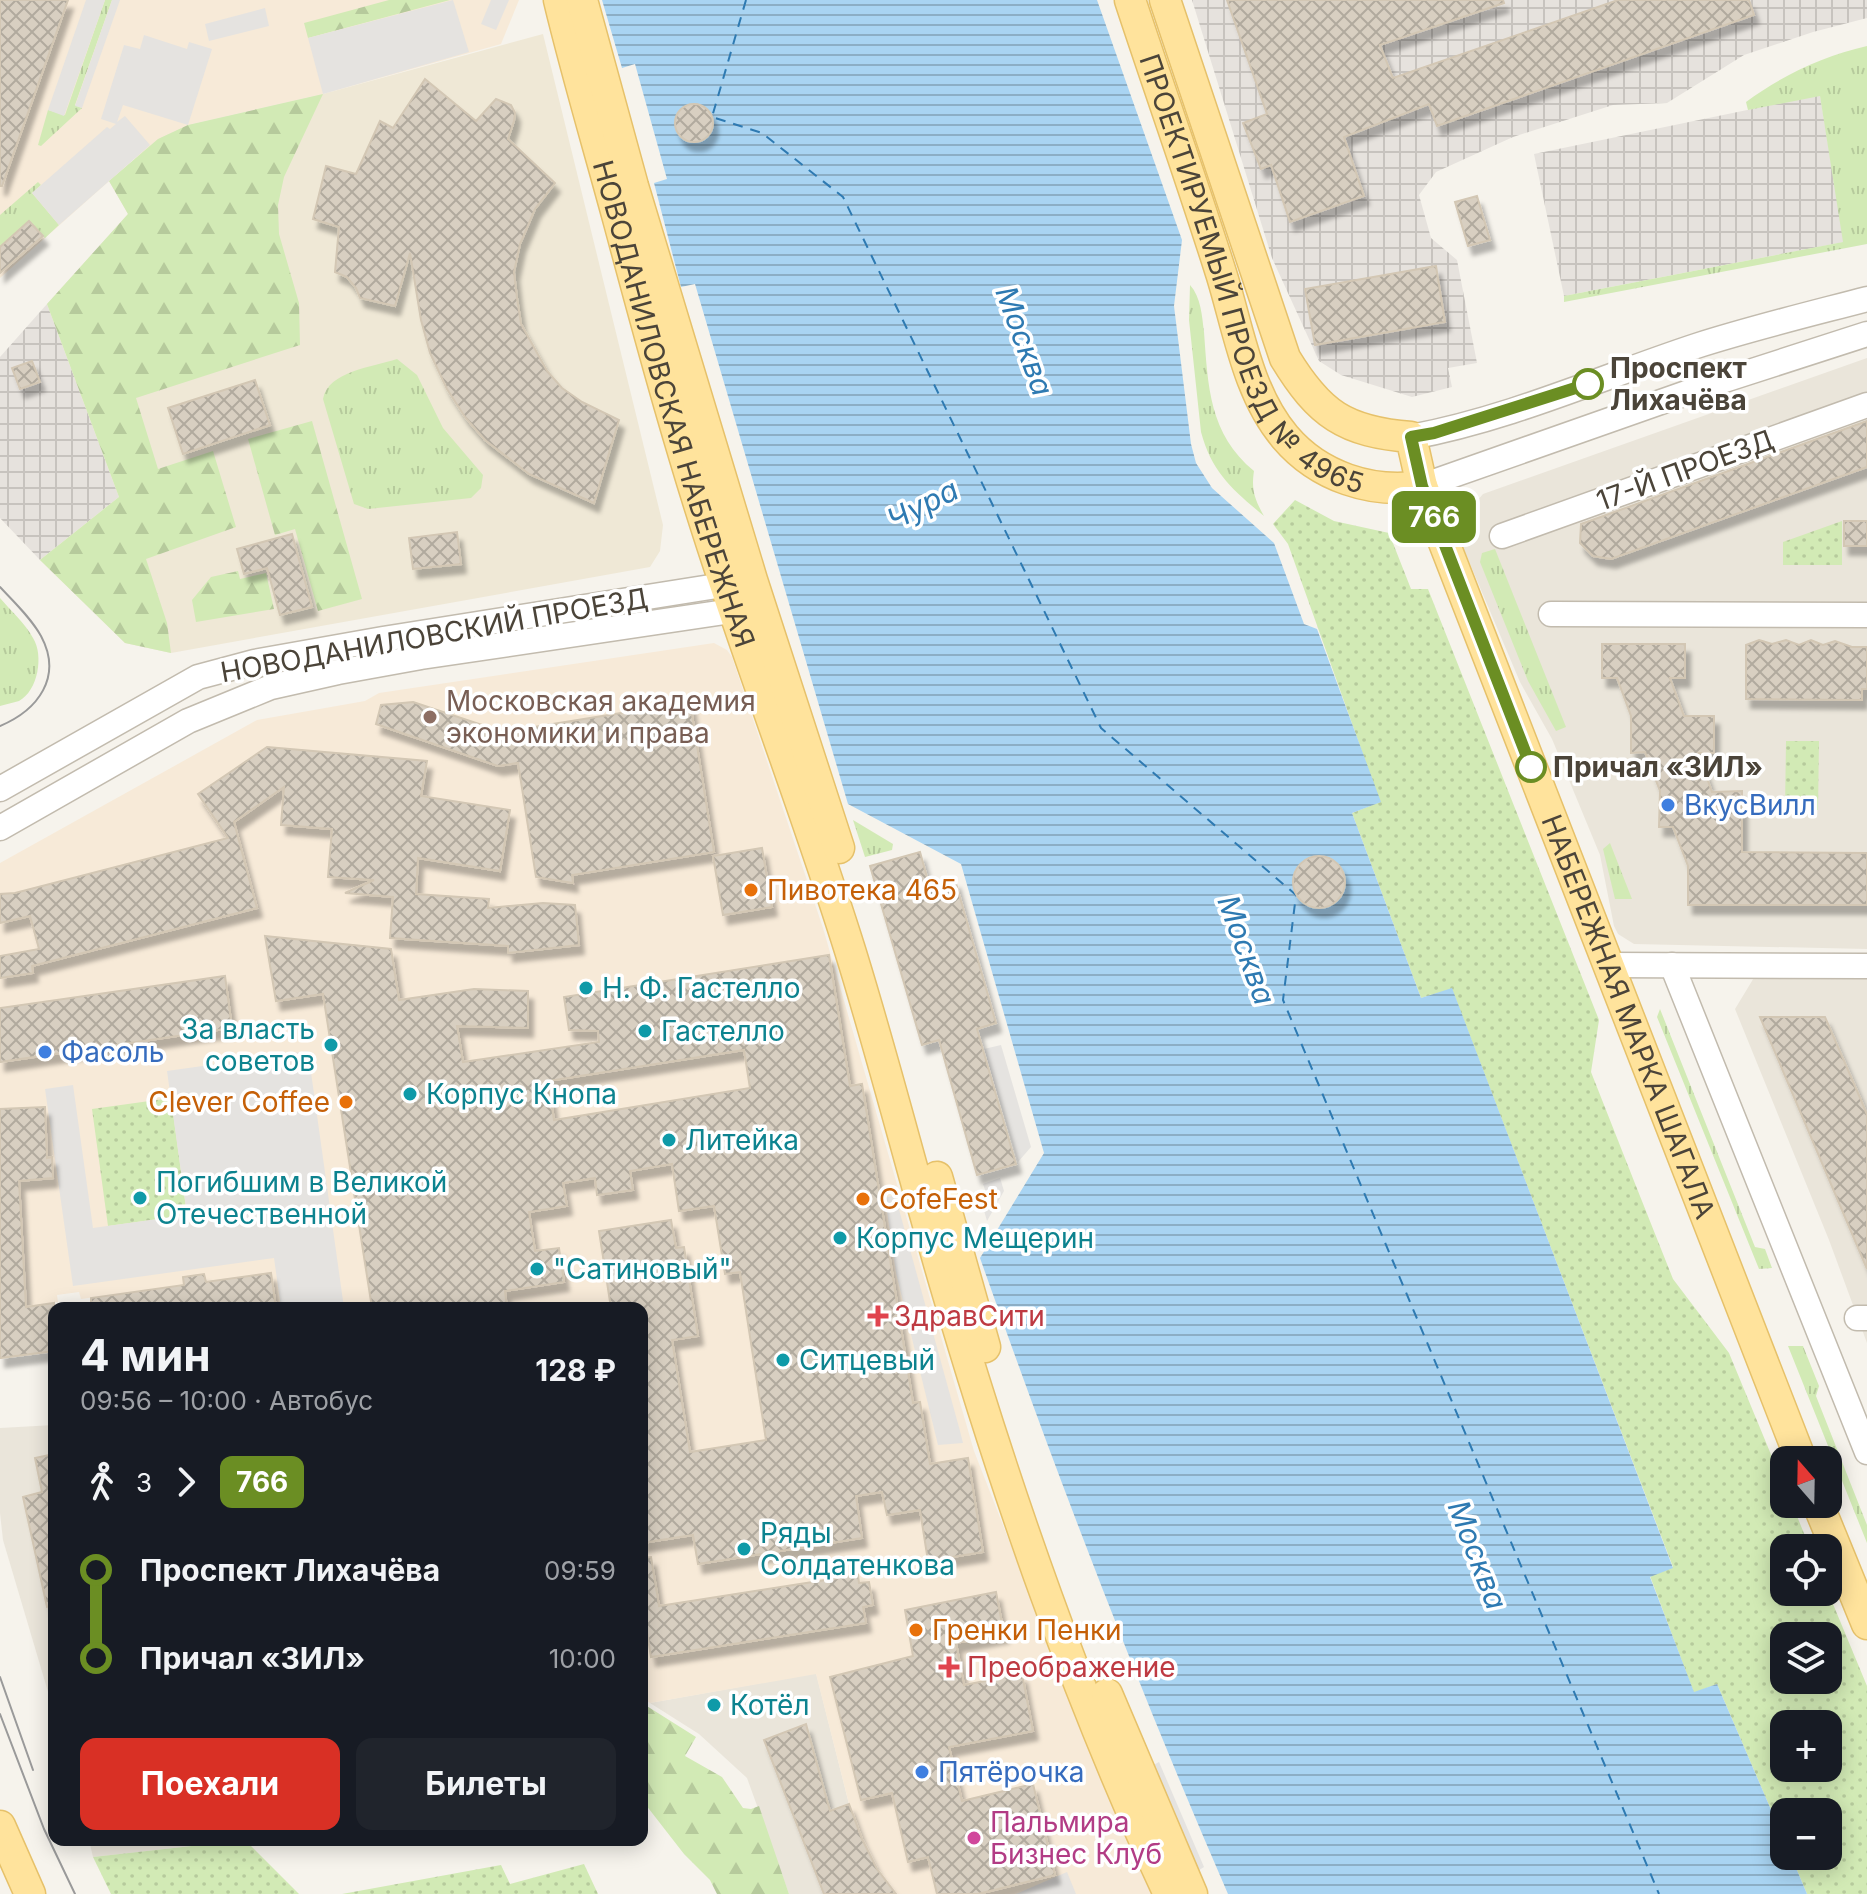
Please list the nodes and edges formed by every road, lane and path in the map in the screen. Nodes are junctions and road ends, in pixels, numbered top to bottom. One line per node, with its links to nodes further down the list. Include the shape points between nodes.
1 (559, 0): 11 (main road, НОВОДАНИЛОВСКАЯ НАБЕРЕЖНАЯ, via 646,325)
2 (582, 0): 11 (main road, НОВОДАНИЛОВСКАЯ НАБЕРЕЖНАЯ)
3 (1130, 0): 9 (main road, ПРОЕКТИРУЕМЫЙ ПРОЕЗД № 4965, via 1258,393 1272,420 1286,439 1334,475 1385,488)
4 (1165, 0): 8 (main road, ПРОЕКТИРУЕМЫЙ ПРОЕЗД № 4965, via 1285,358 1325,410 1370,433)
5 (1867, 299): 8 (street, via 1699,345 1534,402)
6 (1867, 334): 9 (street)
7 (1867, 405): 10 (street, 17-Й ПРОЕЗД)
8 (1411, 437): 9 (main road, НАБЕРЕЖНАЯ МАРКА ШАГАЛА)
9 (1422, 486): 16 (main road, НАБЕРЕЖНАЯ МАРКА ШАГАЛА)
10 (1502, 536)
11 (743, 596): 14 (street, НОВОДАНИЛОВСКИЙ ПРОЕЗД, via 383,639 232,667 198,677); 15 (street, НОВОДАНИЛОВСКИЙ ПРОЕЗД, via 271,687 188,721); 25 (main road, НОВОДАНИЛОВСКАЯ НАБЕРЕЖНАЯ, via 1003,1470 1099,1731); 26 (main road, НОВОДАНИЛОВСКАЯ НАБЕРЕЖНАЯ, via 847,871 1020,1463 1063,1585)
12 (1551, 614): 13 (street)
13 (1867, 615)
14 (0, 789)
15 (0, 828)
16 (1608, 965): 17 (street); 19 (main road, НАБЕРЕЖНАЯ МАРКА ШАГАЛА)
17 (1672, 965): 18 (street); 20 (street)
18 (1867, 966)
19 (1796, 1446)
20 (1867, 1452)
21 (1824, 1518): 22 (main road)
22 (1867, 1624)
23 (0, 1826): 24 (main road)
24 (30, 1894)
25 (1169, 1894)
26 (1192, 1894)

